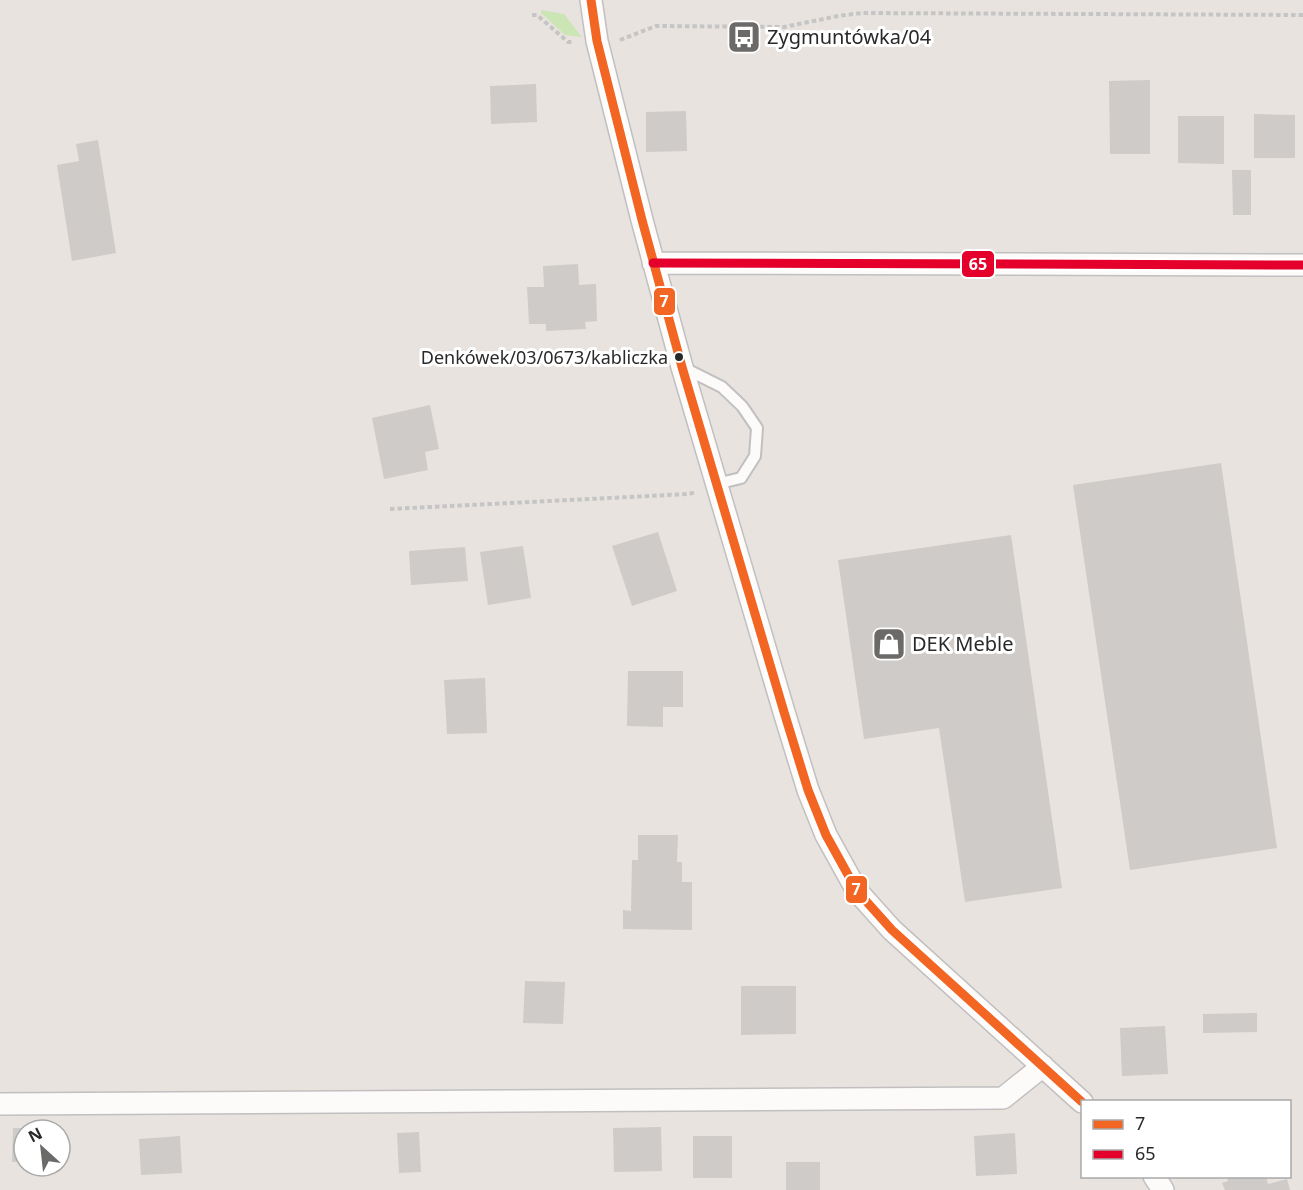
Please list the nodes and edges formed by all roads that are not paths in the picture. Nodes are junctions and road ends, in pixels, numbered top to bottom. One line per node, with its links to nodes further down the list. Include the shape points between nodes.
1 (591, 0): 2 (street, via 597,42)
2 (653, 263): 3 (street); 4 (street)
3 (1303, 266)
4 (682, 367): 5 (street); 5 (lane, via 722,387 742,405 757,428 755,456 741,478)
5 (716, 484): 6 (street, via 808,790 826,835 857,891 892,930)
6 (1043, 1066): 7 (street); 8 (street, via 1003,1098)
7 (1081, 1100)
8 (0, 1104)

